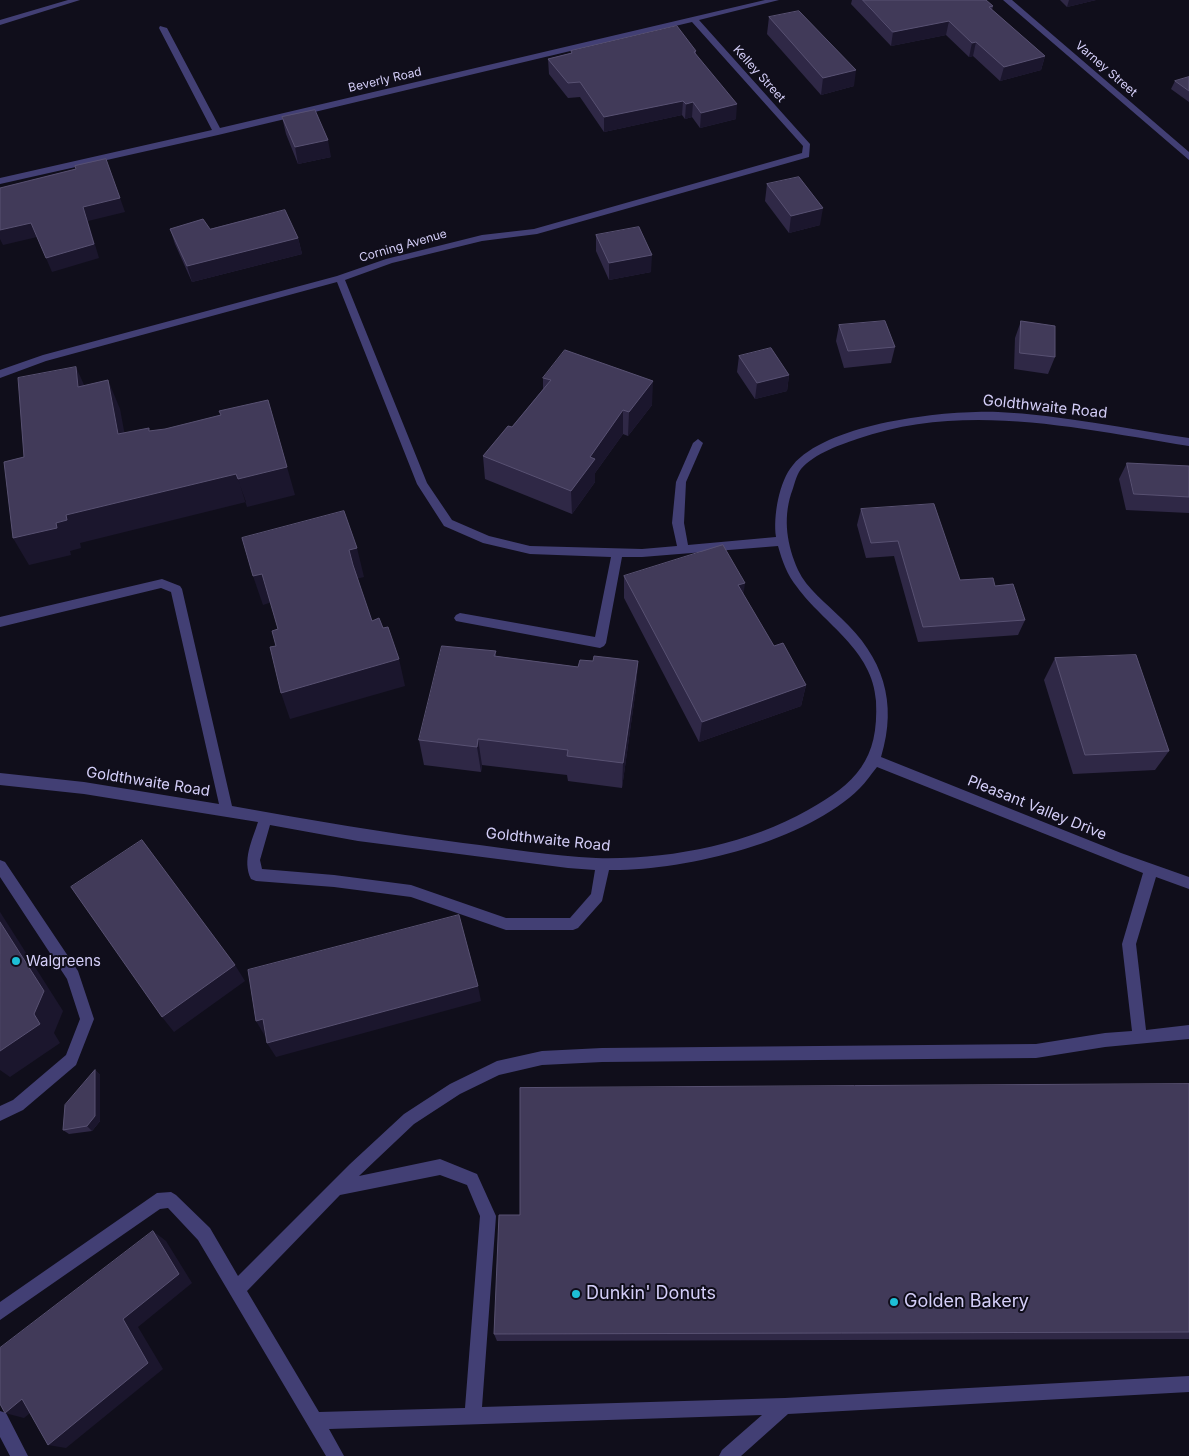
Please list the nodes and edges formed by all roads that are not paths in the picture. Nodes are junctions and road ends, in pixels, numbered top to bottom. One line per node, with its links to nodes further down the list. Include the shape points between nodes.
1 (76, 0): 5 (street)
2 (775, 0): 4 (street, Beverly Road)
3 (1007, 0): 9 (street, Varney Street)
4 (693, 18): 7 (street, Beverly Road); 8 (street, Kelley Street)
5 (0, 23)
6 (163, 28): 7 (street)
7 (218, 132): 10 (street, Beverly Road)
8 (807, 146): 11 (street, Corning Avenue, via 806,155 704,185 534,232 482,238 405,257)
9 (1189, 157)
10 (0, 181)
11 (340, 278): 12 (street, Corning Avenue, via 43,358); 17 (street, via 422,484 448,523 487,540 530,550)
12 (0, 374)
13 (1189, 442): 15 (street, Goldthwaite Road, via 997,416 933,419 859,434 825,447 796,467 782,507)
14 (698, 444): 16 (street, via 682,482 678,523)
15 (782, 541): 16 (street); 20 (street, Goldthwaite Road, via 801,585 835,618 873,665 882,691 882,718)
16 (684, 550): 17 (street)
17 (617, 553): 18 (street, via 600,643)
18 (460, 618)
19 (0, 622): 22 (street, via 162,583 176,589)
20 (874, 760): 24 (street, Goldthwaite Road, via 856,784 828,806 775,832 683,857); 26 (street, Pleasant Valley Drive)
21 (0, 779): 22 (street, Goldthwaite Road, via 84,788)
22 (227, 811): 23 (street, Goldthwaite Road)
23 (266, 818): 24 (street, Goldthwaite Road, via 358,835); 24 (street, via 253,860 256,875 412,891 506,924 573,924 597,897)
24 (603, 864)
25 (0, 866): 30 (street, via 73,976 87,1020 71,1060 18,1104)
26 (1151, 870): 27 (street, Pleasant Valley Drive); 29 (street, via 1129,944)
27 (1189, 883)
28 (1189, 1032): 29 (street)
29 (1140, 1038): 31 (street, via 1036,1051 542,1058 497,1068 455,1089 409,1119)
30 (0, 1114)
31 (336, 1188): 32 (street); 36 (street, via 440,1167 472,1179 488,1216)
32 (237, 1289): 33 (street, via 204,1234 172,1200 157,1202); 38 (street)
33 (0, 1312)
34 (1189, 1384): 35 (street)
35 (785, 1406): 36 (street); 41 (street)
36 (473, 1416): 38 (street)
37 (0, 1419): 39 (street)
38 (315, 1421): 40 (street)
39 (19, 1456)
40 (335, 1456)
41 (728, 1456)

